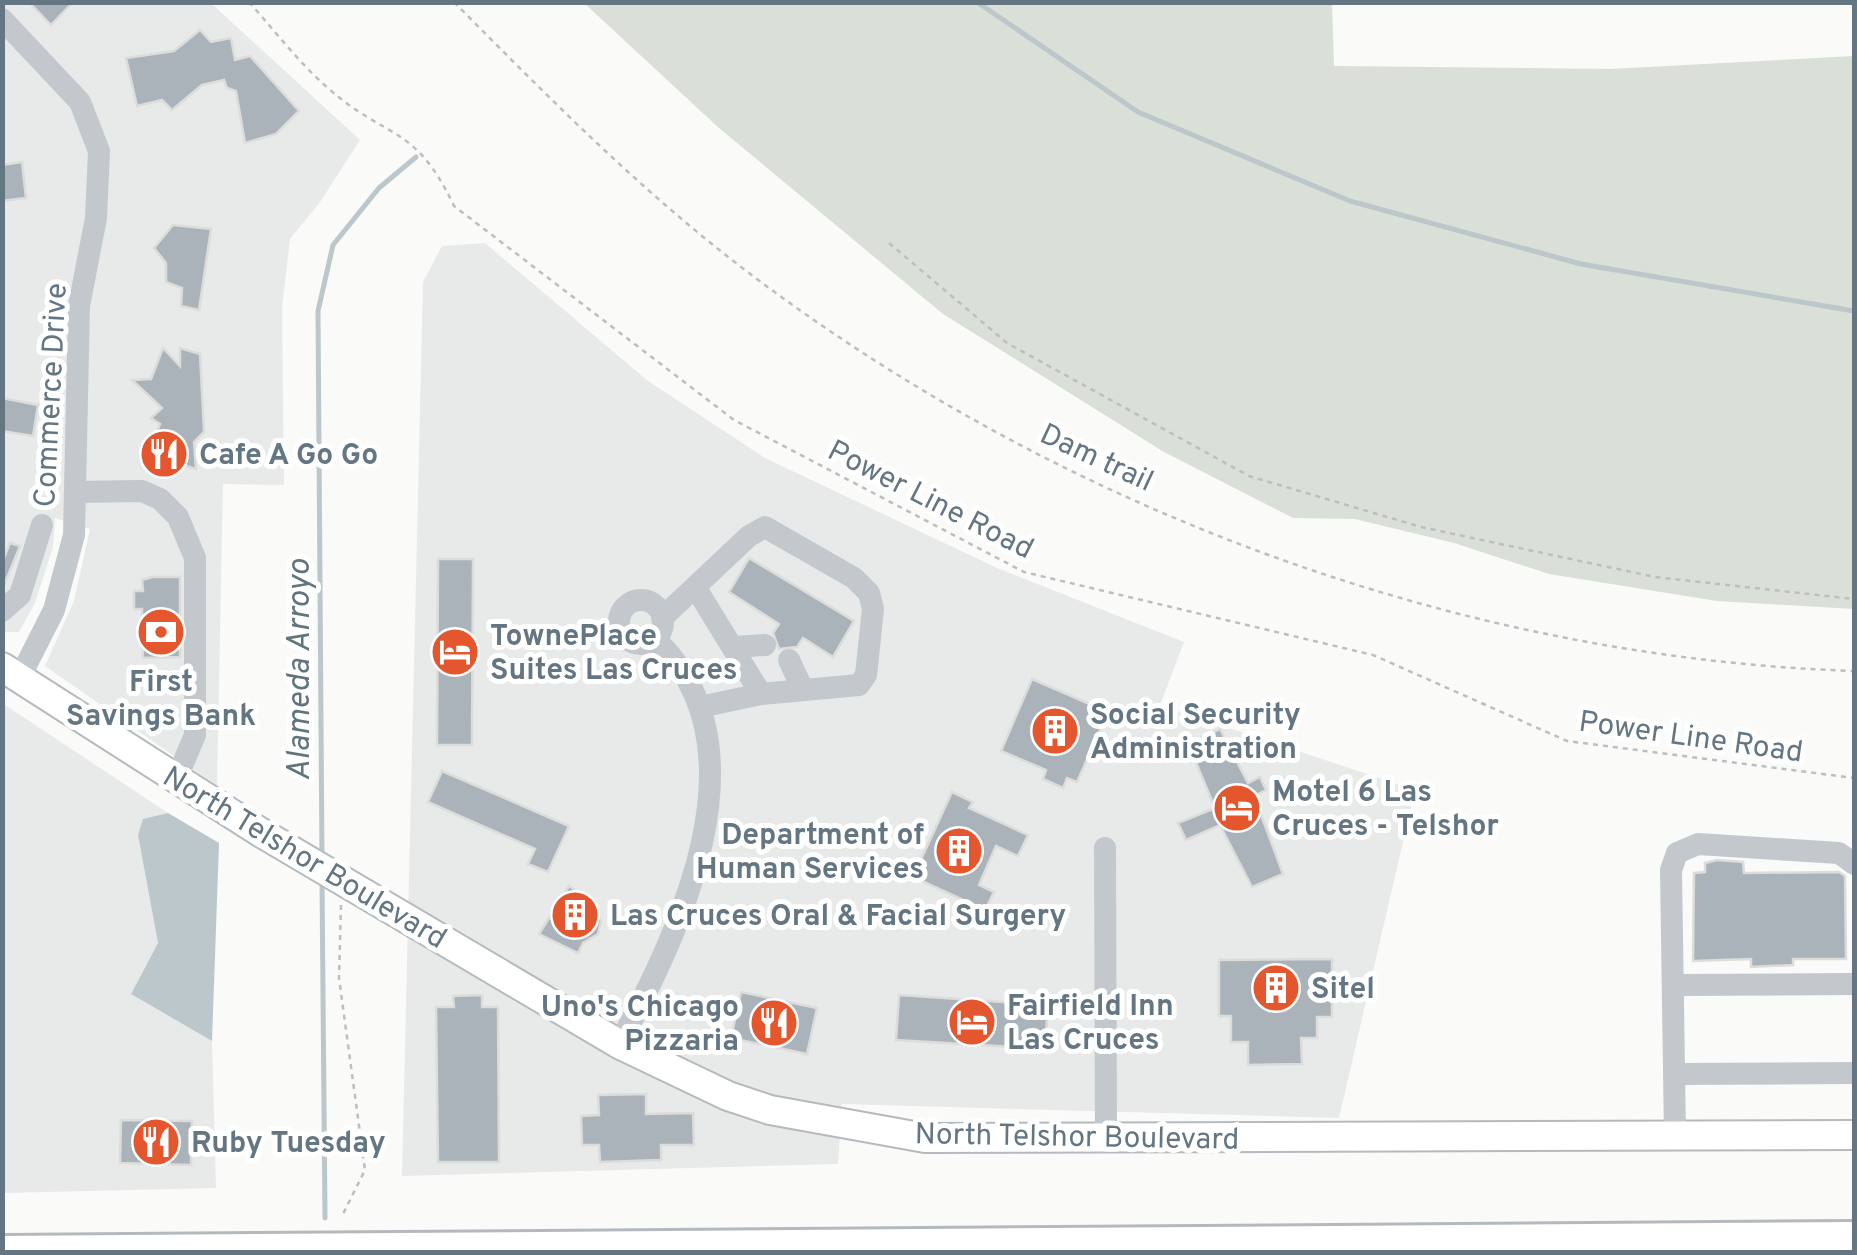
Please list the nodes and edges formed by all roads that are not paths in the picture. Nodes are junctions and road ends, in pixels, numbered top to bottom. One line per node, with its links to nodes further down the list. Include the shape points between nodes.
1 (2, 19): 2 (street, Commerce Drive, via 80,102 100,151 96,218 79,306)
2 (75, 492): 9 (street, Commerce Drive, via 74,535 54,610); 13 (street, via 142,491 160,499 178,517 195,558 195,735)
3 (42, 525): 5 (street, via 20,595)
4 (697, 590): 7 (street); 10 (street, via 765,527 864,586 873,609 864,680); 12 (street, via 659,628)
5 (2, 611)
6 (765, 646): 7 (street)
7 (734, 647): 11 (street)
8 (789, 660): 10 (street)
9 (11, 673): 13 (main road, North Telshor Boulevard)
10 (803, 690): 11 (street)
11 (760, 694): 12 (street)
12 (700, 706): 18 (street, via 709,788 692,883 659,968)
13 (176, 780): 18 (main road, North Telshor Boulevard)
14 (1105, 848): 23 (street)
15 (1854, 864): 17 (street, via 1839,854 1698,844 1681,849 1671,870)
16 (1854, 984): 17 (street)
17 (1674, 986): 20 (street)
18 (619, 1044): 23 (main road, North Telshor Boulevard, via 728,1096 808,1118 925,1138)
19 (1854, 1073): 20 (street)
20 (1675, 1074): 22 (street)
21 (1854, 1135): 22 (main road, North Telshor Boulevard)
22 (1675, 1136): 23 (main road, North Telshor Boulevard)
23 (1106, 1140)
24 (2, 1233): 26 (highway)
25 (1854, 1238): 26 (highway)
26 (191, 1247): 27 (highway)
27 (2, 1252)

